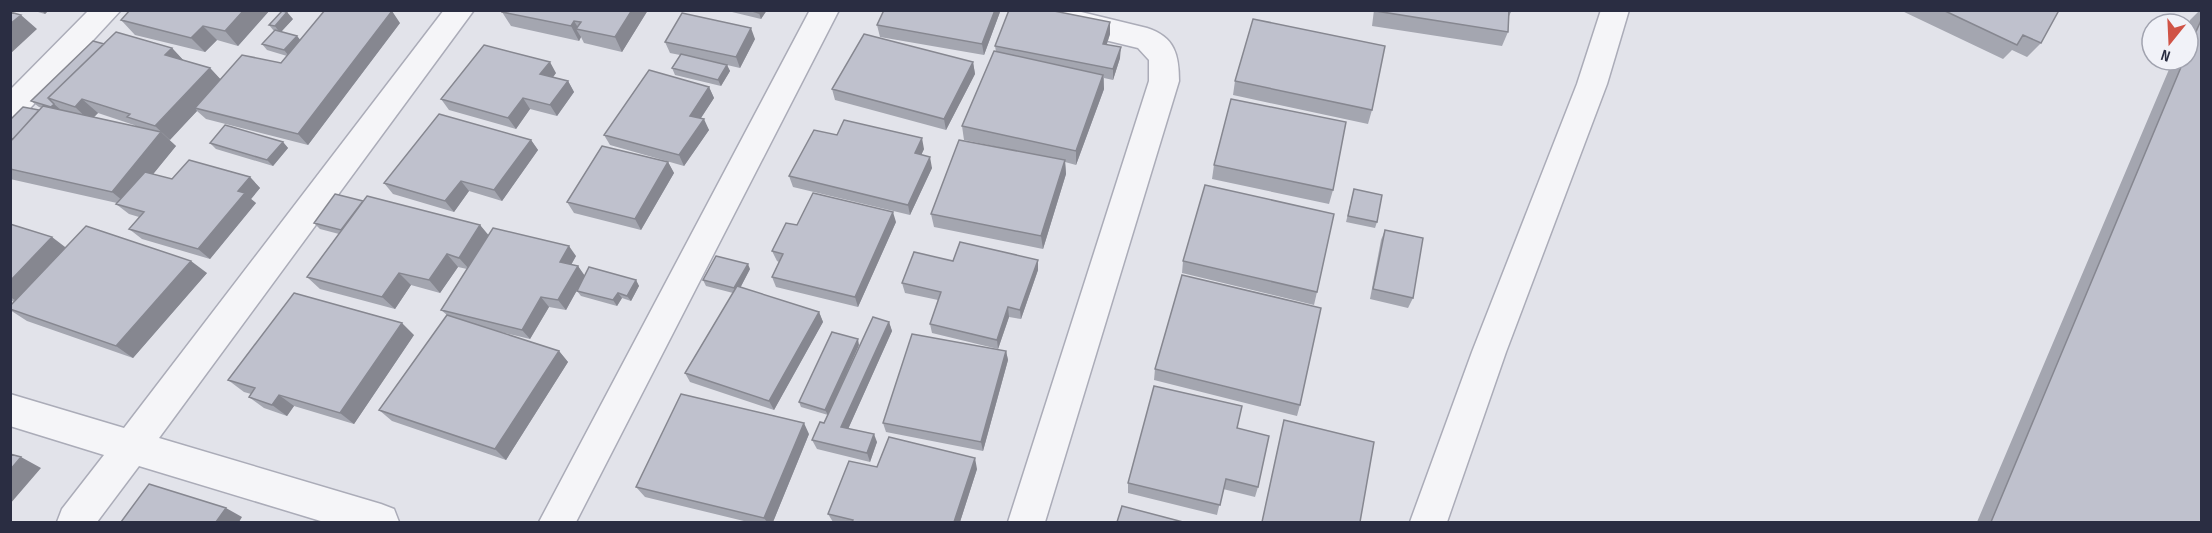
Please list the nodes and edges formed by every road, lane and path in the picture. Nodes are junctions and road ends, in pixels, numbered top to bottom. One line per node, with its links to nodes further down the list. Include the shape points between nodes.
1 (107, 10): 6 (street)
2 (460, 10): 8 (street)
3 (825, 10): 11 (street)
4 (1026, 10): 12 (street, via 1147,39 1164,57 1164,81)
5 (1615, 10): 13 (street, via 1592,84)
6 (10, 110)
7 (10, 410): 8 (street)
8 (130, 447): 9 (street); 10 (street)
9 (75, 522)
10 (381, 522)
11 (557, 522)
12 (1027, 522)
13 (1428, 522)

